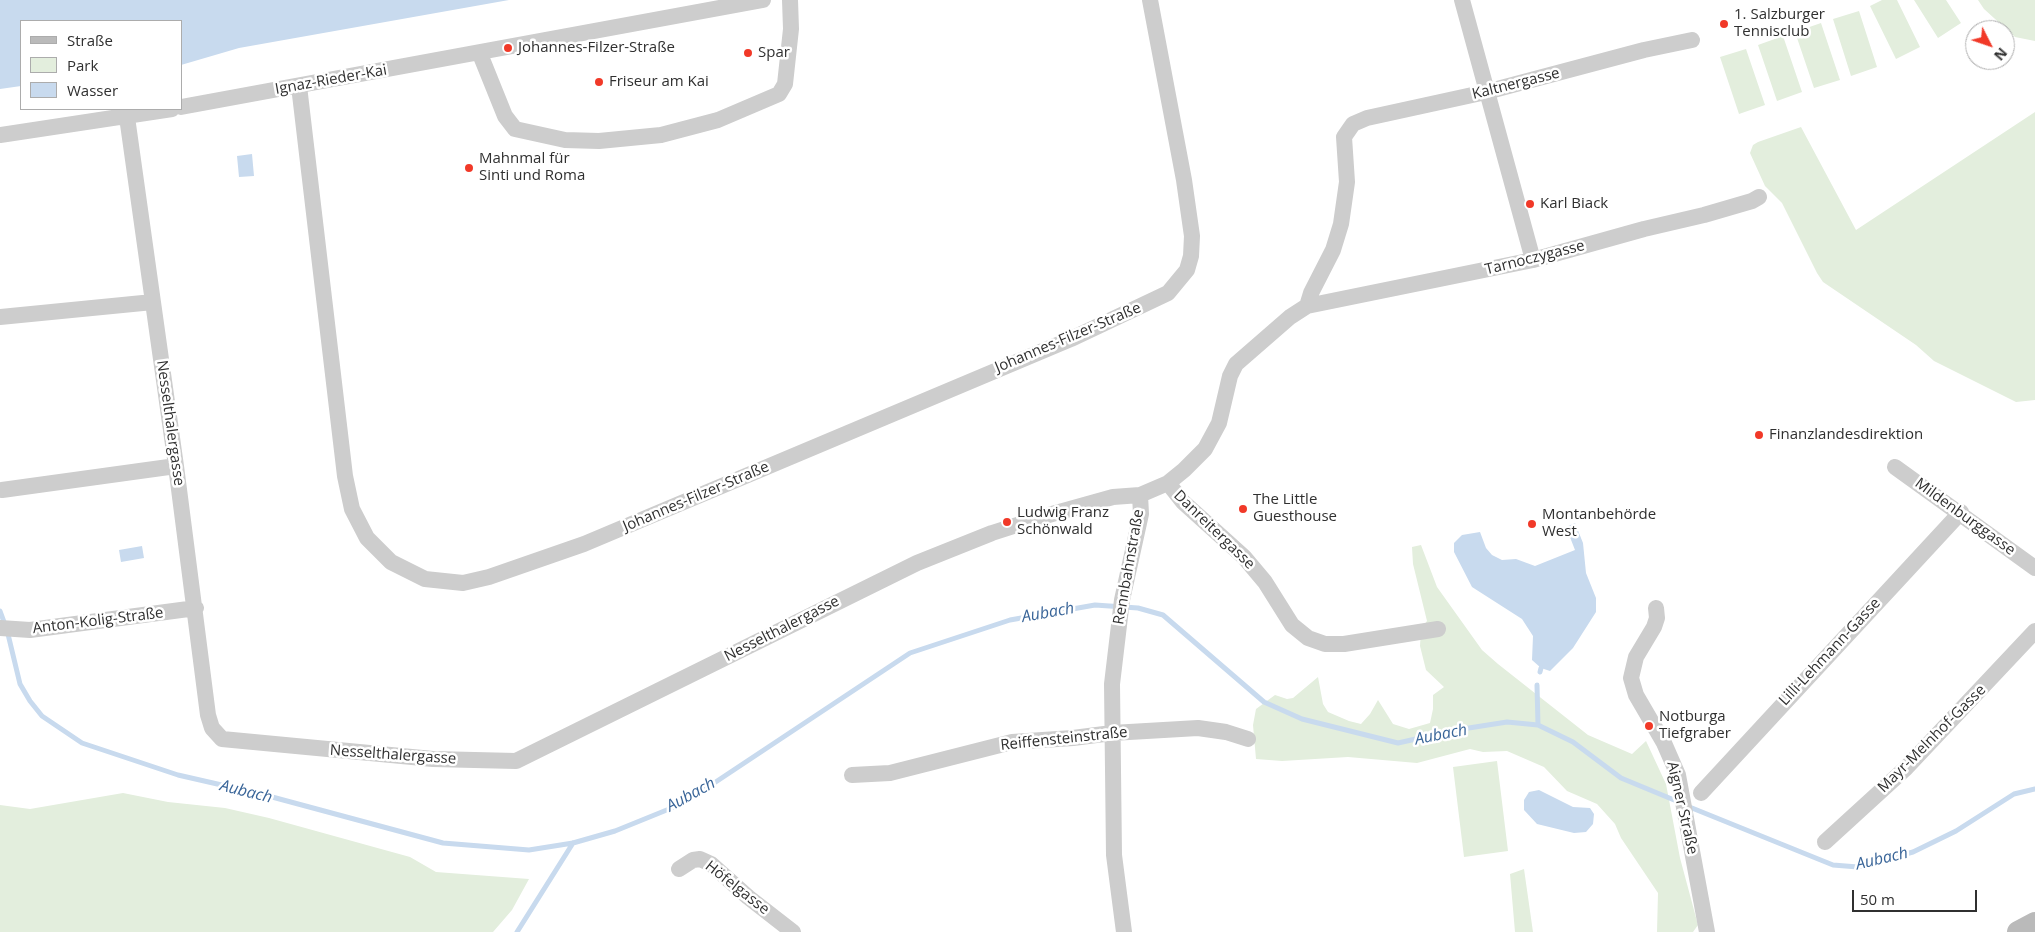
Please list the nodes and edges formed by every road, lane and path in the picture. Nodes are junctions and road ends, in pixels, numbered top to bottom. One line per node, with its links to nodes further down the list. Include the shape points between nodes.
1 (763, 0): 6 (street, Ignaz-Rieder-Kai, via 639,21)
2 (790, 0): 6 (street, via 791,29 785,84 779,94 718,120 661,135 599,141 565,140 515,129 506,116)
3 (1150, 0): 7 (street, Johannes-Filzer-Straße, via 1192,236 1187,270 1168,293 1071,338 584,544 463,583 425,579 391,562 367,538 352,509 346,486)
4 (1462, 0): 8 (street)
5 (1692, 40): 8 (street, Kaltnergasse)
6 (480, 54): 7 (street, Ignaz-Rieder-Kai)
7 (299, 86): 9 (street, Ignaz-Rieder-Kai)
8 (1486, 92): 14 (street); 16 (street, Kaltnergasse, via 1367,118 1353,124 1345,134 1346,190 1341,224)
9 (182, 107)
10 (166, 110): 11 (street)
11 (127, 117): 12 (street); 15 (street, Nesselthalergasse)
12 (0, 135)
13 (1760, 197): 14 (street, Tarnoczygasse)
14 (1533, 260): 16 (street, Tarnoczygasse)
15 (153, 302): 17 (street); 18 (street, Nesselthalergasse)
16 (1308, 306): 20 (street, Rennbahnstraße, via 1290,317 1236,364 1213,436 1196,460)
17 (0, 317)
18 (176, 466): 21 (street); 25 (street, Nesselthalergasse)
19 (1896, 467): 23 (street, Mildenburggasse)
20 (1168, 483): 22 (street, Rennbahnstraße); 28 (street, Danreitergasse, via 1183,502 1244,557 1265,582 1292,625 1308,638 1325,644 1344,644)
21 (2, 490)
22 (1140, 495): 25 (street, Nesselthalergasse, via 1113,497 1045,516 917,563 516,761 433,759 222,739 209,721); 30 (street, Rennbahnstraße, via 1139,522 1121,607 1112,684)
23 (1961, 512): 24 (street, Mildenburggasse); 33 (street, Lilli-Lehmann-Gasse)
24 (2035, 568)
25 (196, 608): 27 (street, Anton-Kolig-Straße, via 30,630)
26 (1656, 608): 39 (street, Aigner Straße, via 1654,627 1636,657 1631,678 1636,695 1678,775)
27 (6, 628)
28 (1438, 629)
29 (2035, 631): 34 (street, Mayr-Melnhof-Gasse, via 1906,768)
30 (1112, 733): 31 (street, Reiffensteinstraße, via 1198,728); 32 (street, Reiffensteinstraße, via 1012,742 890,773); 38 (street, Rennbahnstraße, via 1114,855)
31 (1248, 739)
32 (852, 775)
33 (1701, 793)
34 (1825, 842)
35 (679, 869): 37 (street, Höfelgasse, via 693,860 712,864)
36 (2035, 923): 40 (main road)
37 (793, 932)
38 (1124, 932)
39 (1706, 932)
40 (2018, 932)

